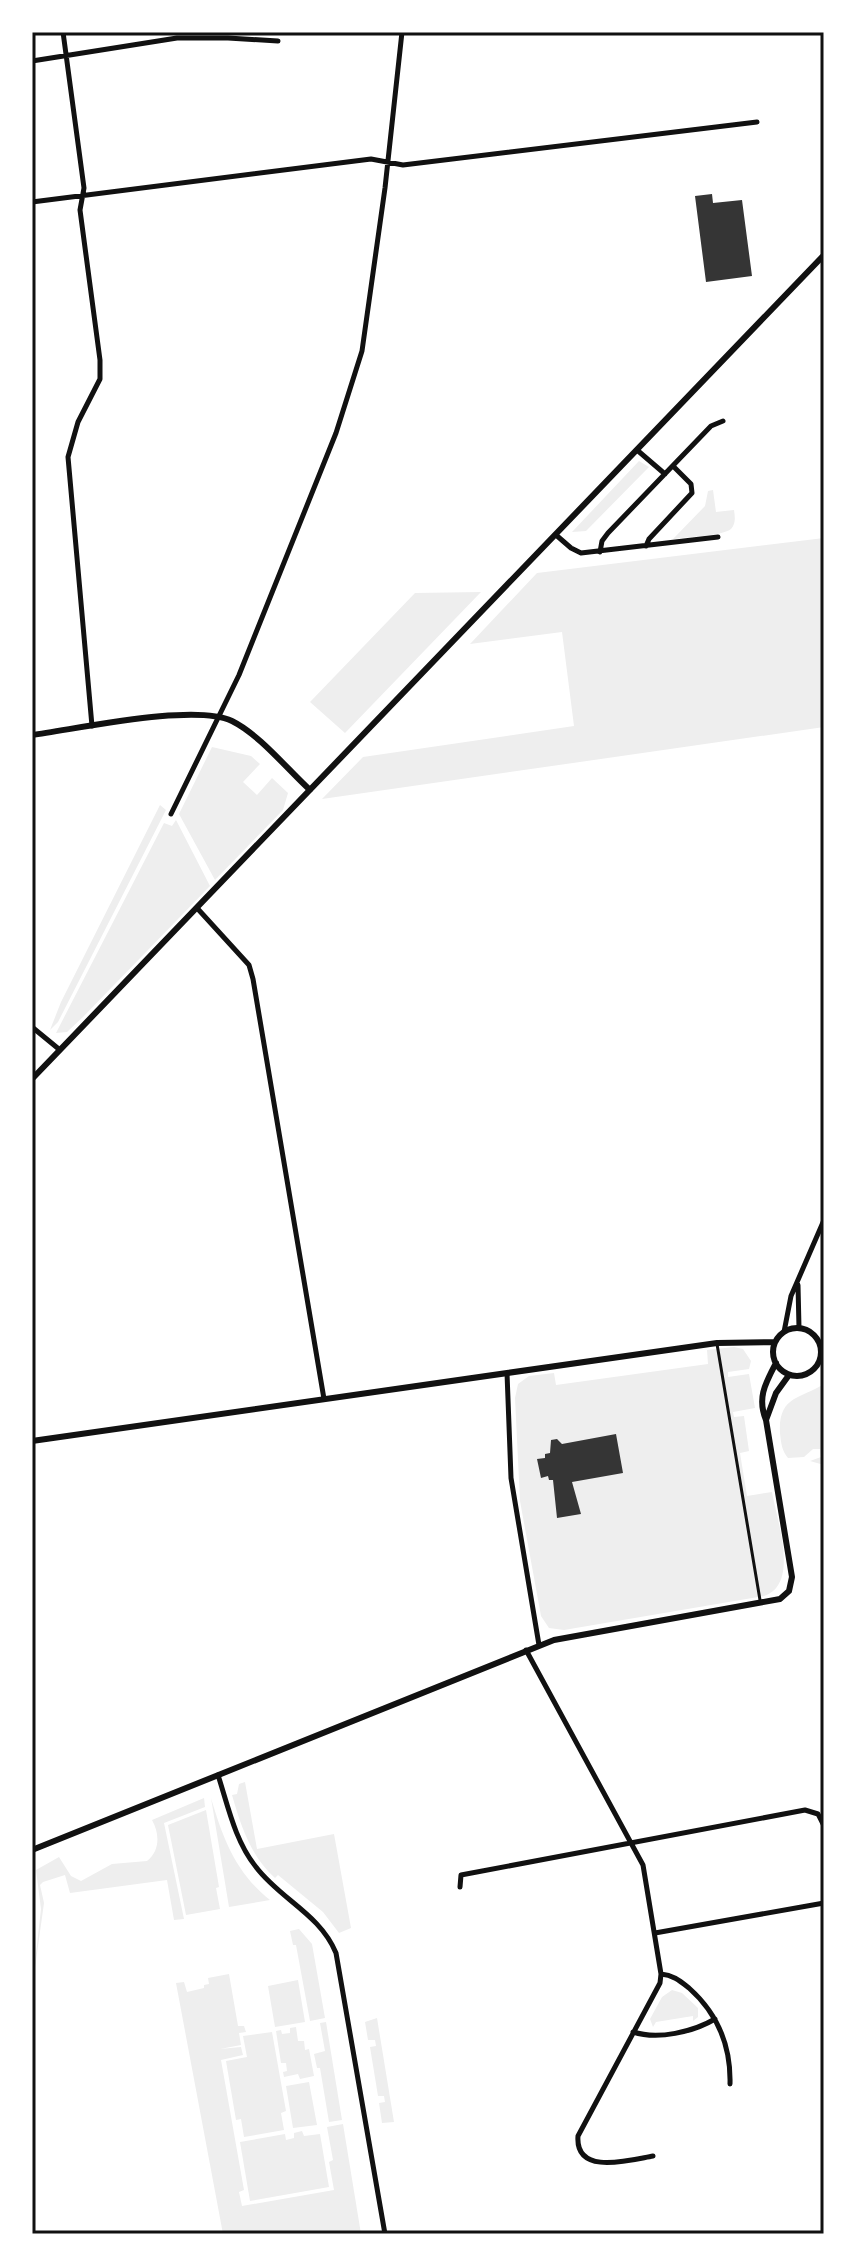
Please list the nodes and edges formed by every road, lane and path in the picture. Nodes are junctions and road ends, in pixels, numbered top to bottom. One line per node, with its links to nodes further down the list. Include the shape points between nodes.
1 (63, 32): 4 (street)
2 (402, 32): 7 (street)
3 (278, 41): 4 (street, via 177,38)
4 (66, 55): 5 (street); 8 (street)
5 (32, 61)
6 (757, 122): 7 (street)
7 (388, 164): 8 (street, via 371,159); 19 (street, via 362,351 336,433)
8 (83, 194): 9 (street); 20 (street, via 80,210 100,379 78,422 68,457)
9 (32, 202)
10 (824, 255): 12 (street)
11 (723, 421): 13 (street, via 714,423)
12 (637, 450): 14 (street); 15 (street)
13 (673, 466): 14 (street); 17 (street, via 690,483 692,493)
14 (665, 474): 18 (street, via 608,533)
15 (556, 535): 18 (street, via 574,551); 22 (street)
16 (718, 537): 17 (street)
17 (646, 546): 18 (street)
18 (600, 552)
19 (219, 716): 20 (street, via 183,714); 22 (street, via 239,725); 23 (street)
20 (92, 727): 21 (street)
21 (32, 735)
22 (310, 790): 24 (street)
23 (171, 814)
24 (197, 908): 26 (street); 39 (street, via 249,965 253,979)
25 (32, 1027): 26 (street)
26 (60, 1050): 27 (street)
27 (32, 1079)
28 (824, 1220): 29 (street)
29 (798, 1284): 30 (street); 31 (street)
30 (799, 1328): 31 (street); 32 (street)
31 (784, 1332): 33 (street)
32 (821, 1339): 35 (street)
33 (775, 1342): 34 (street); 36 (street)
34 (717, 1343): 37 (street); 42 (lane)
35 (823, 1352): 38 (street, via 813,1371)
36 (776, 1363): 38 (street); 40 (street, via 761,1394)
37 (507, 1373): 39 (street); 43 (street, via 511,1478)
38 (789, 1375): 40 (street)
39 (324, 1399): 41 (street)
40 (766, 1420): 42 (street, via 792,1577 785,1596)
41 (32, 1441)
42 (760, 1604): 43 (street)
43 (539, 1645): 44 (street)
44 (526, 1650): 45 (street); 47 (street)
45 (218, 1775): 48 (street); 57 (street, via 247,1855 320,1926 336,1953)
46 (824, 1826): 47 (street, via 818,1814 805,1810)
47 (631, 1844): 49 (street, via 461,1875); 51 (street, via 643,1865)
48 (32, 1850)
49 (460, 1887)
50 (824, 1903): 51 (street)
51 (655, 1933): 52 (street)
52 (661, 1974): 53 (street, via 675,1977); 54 (street)
53 (715, 2019): 54 (street, via 657,2035); 55 (street, via 724,2039)
54 (633, 2032): 56 (street, via 577,2144 602,2164)
55 (730, 2084)
56 (653, 2156)
57 (385, 2234)

